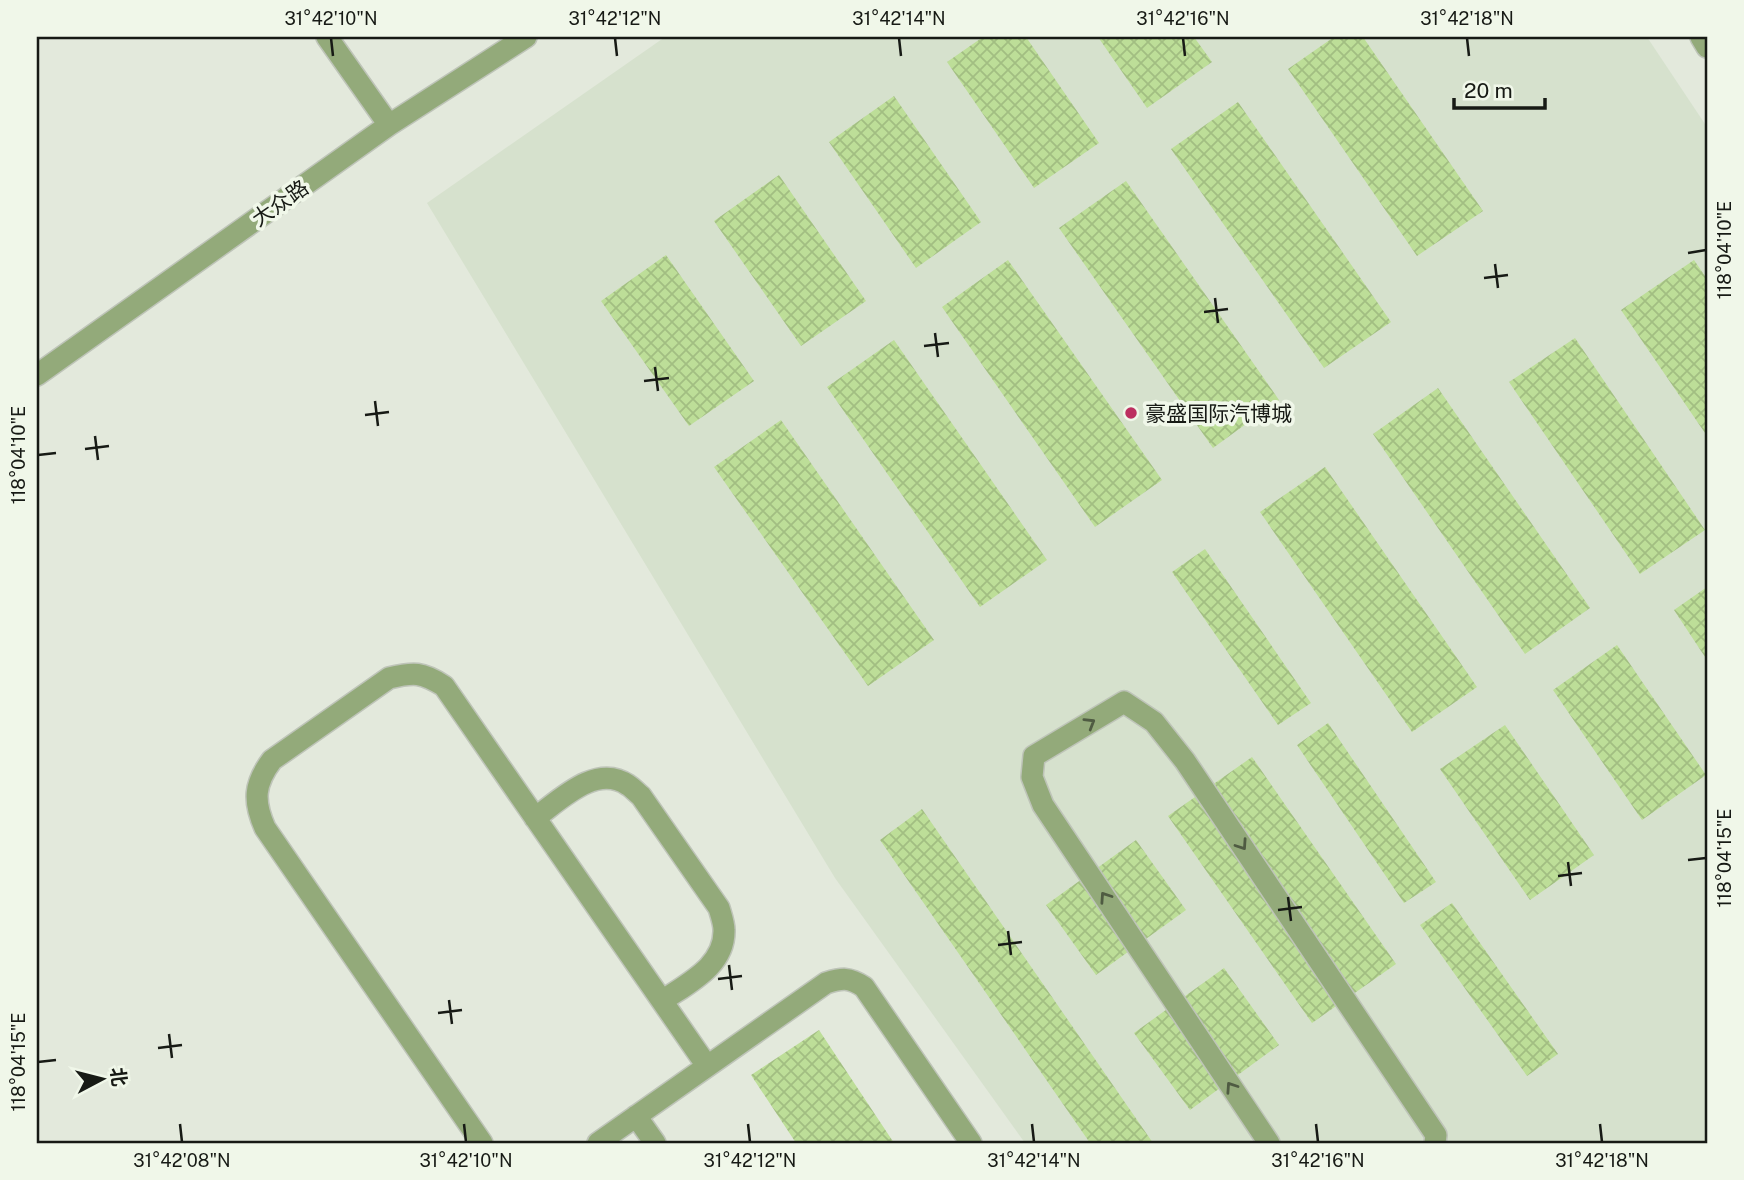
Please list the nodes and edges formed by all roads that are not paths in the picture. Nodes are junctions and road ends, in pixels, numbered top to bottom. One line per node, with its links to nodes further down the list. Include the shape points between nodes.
1 (327, 37): 5 (street)
2 (526, 37): 5 (street, 大众路)
3 (1701, 37): 4 (street)
4 (1707, 47)
5 (390, 125): 6 (street, 大众路)
6 (37, 375)
7 (535, 818): 8 (street); 8 (street, via 590,781 613,779 627,784 641,796 719,908 725,927 718,957); 11 (street, via 444,686 409,673 389,678 272,760 257,792 258,813 265,828)
8 (662, 1001): 9 (street)
9 (707, 1066): 10 (street); 14 (street, via 826,984 854,980 864,987)
10 (636, 1116): 12 (street); 13 (street)
11 (482, 1143)
12 (597, 1143)
13 (655, 1143)
14 (971, 1143)
15 (1269, 1143): 16 (street, one-way to 16, via 1043,805 1031,777 1034,756 1124,702 1154,722 1185,761 1436,1136)
16 (1435, 1143)

